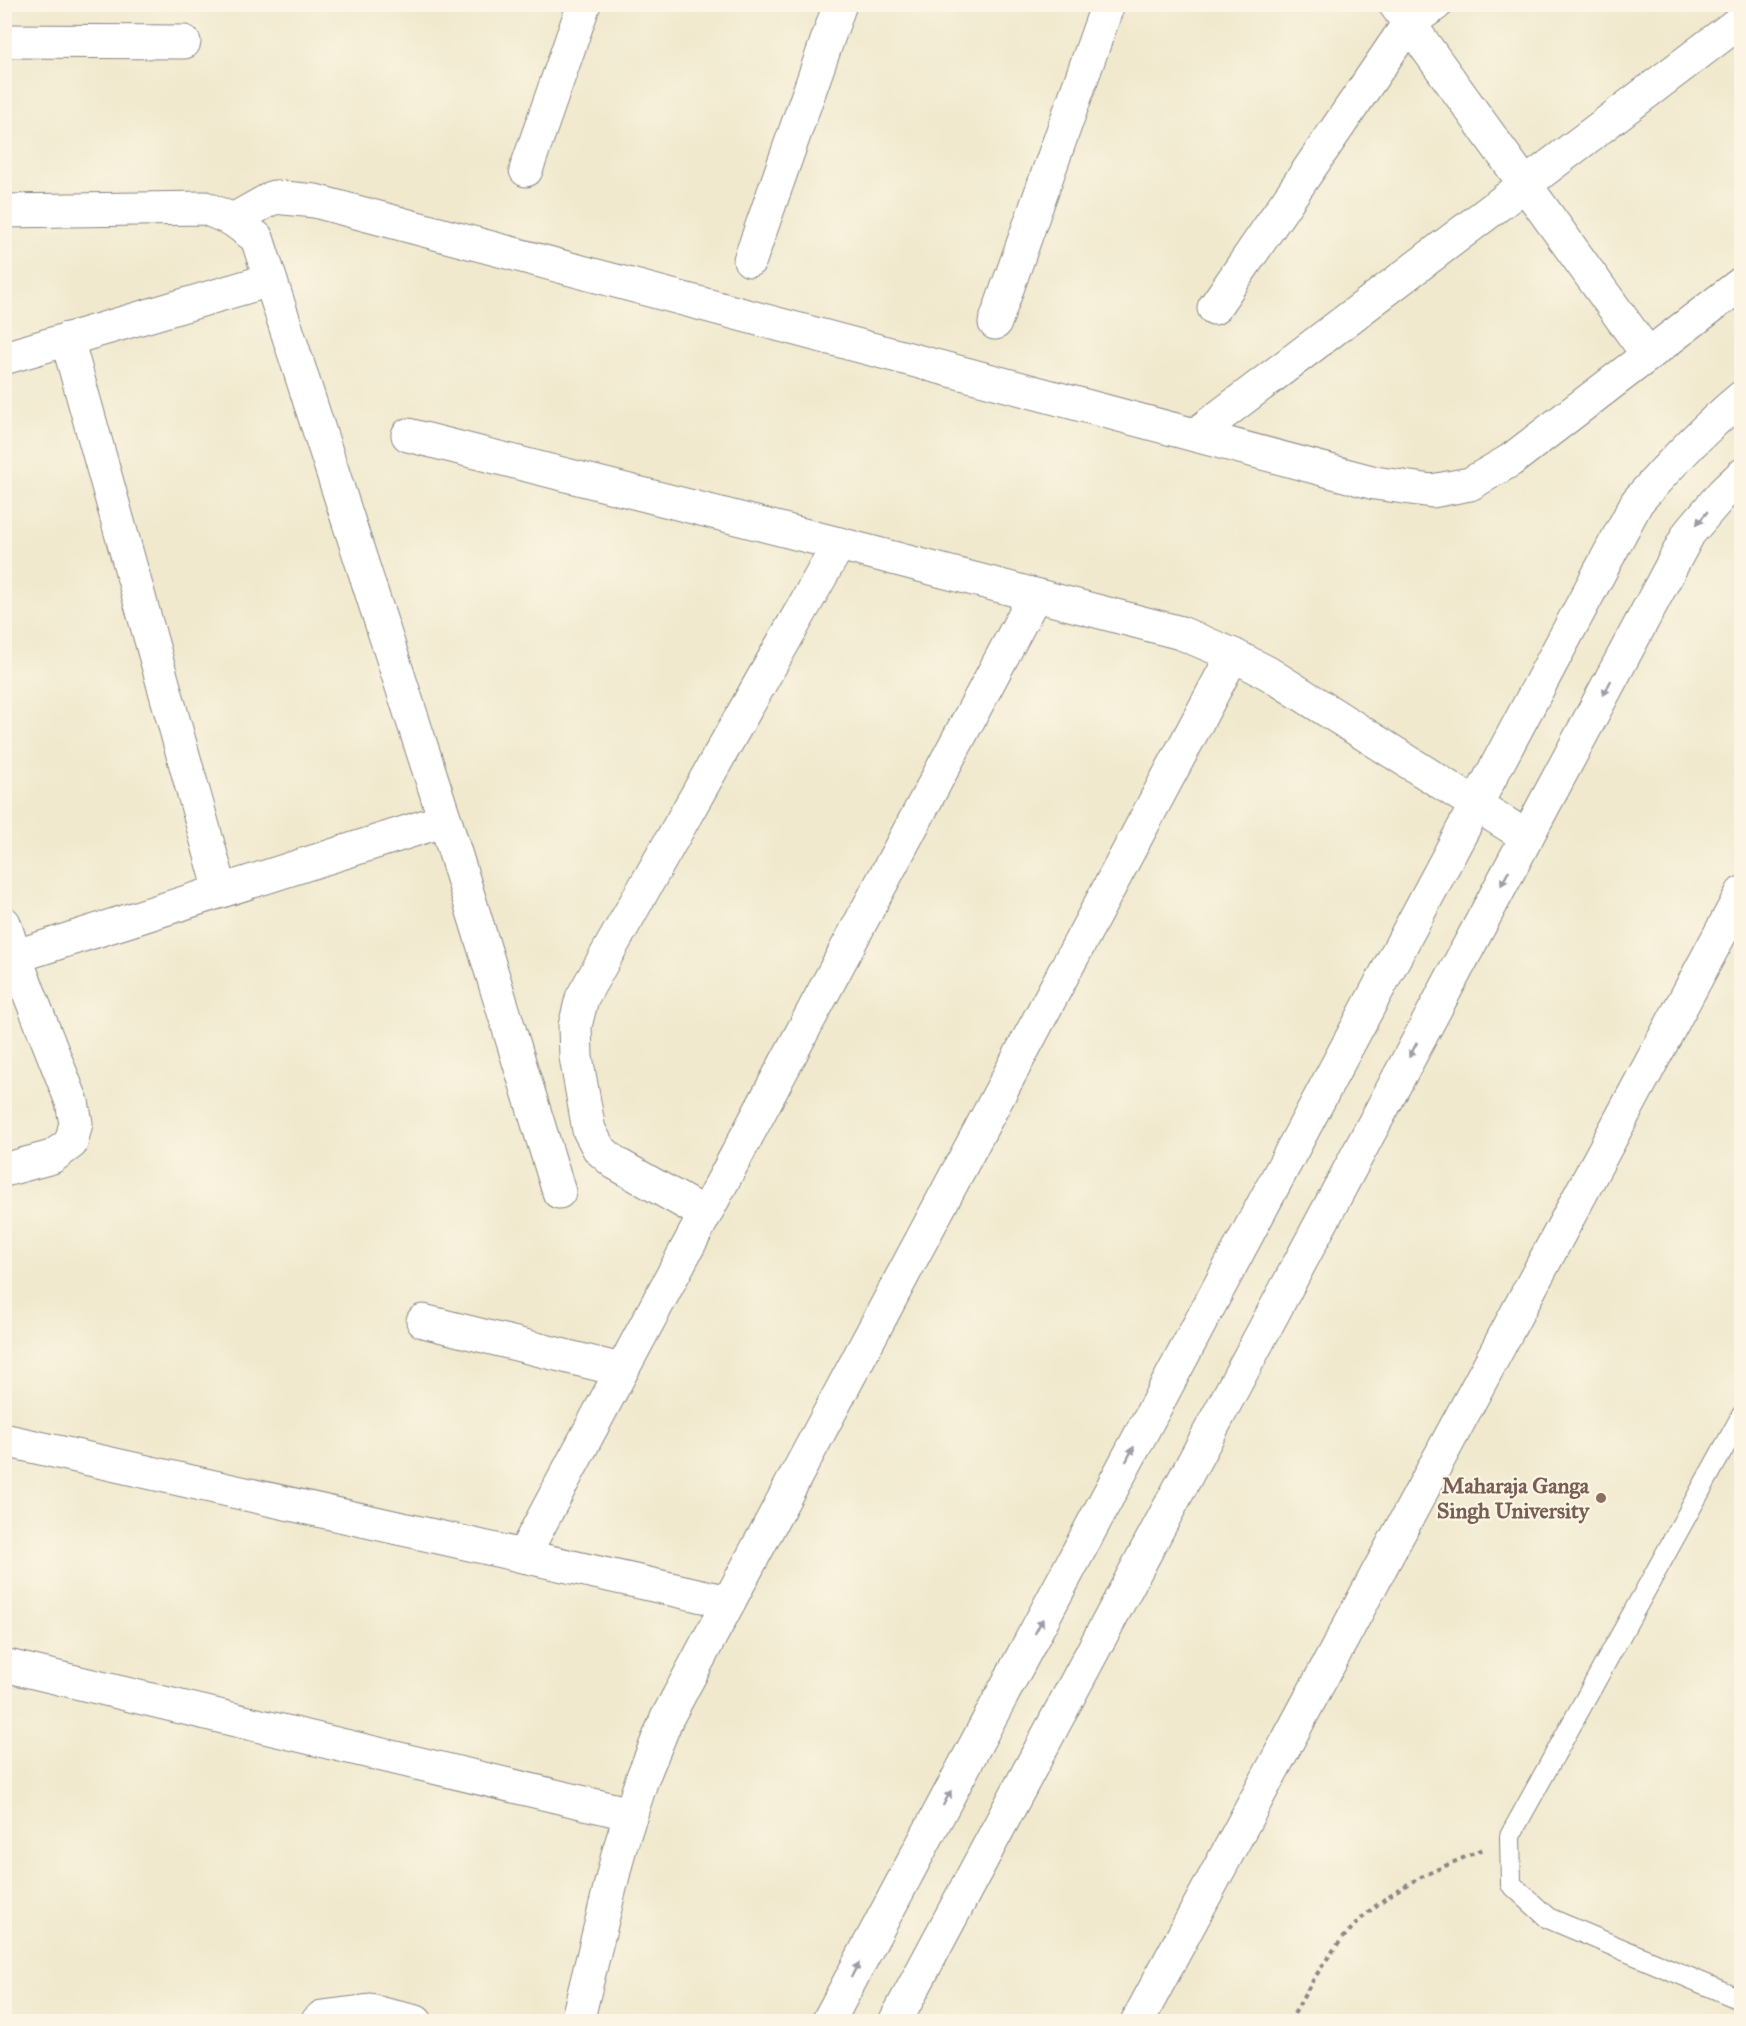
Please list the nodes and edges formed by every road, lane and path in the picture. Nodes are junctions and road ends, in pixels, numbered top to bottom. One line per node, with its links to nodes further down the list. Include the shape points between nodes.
1 (840, 4): 13 (street)
2 (1108, 4): 17 (street)
3 (1436, 4): 5 (street)
4 (578, 6): 9 (street)
5 (1402, 14): 10 (street); 16 (street)
6 (1742, 20): 10 (street)
7 (4, 41): 8 (street)
8 (184, 42)
9 (526, 170)
10 (1525, 184): 19 (street); 23 (street)
11 (4, 211): 12 (street, via 205,208)
12 (233, 220): 14 (street, via 257,238); 23 (street, via 274,197 315,201)
13 (750, 260)
14 (270, 280): 18 (street); 29 (street)
15 (1742, 283): 19 (street)
16 (1214, 308)
17 (995, 323)
18 (67, 339): 20 (street); 31 (street)
19 (1648, 355): 23 (street, via 1511,460 1470,484 1432,491 1375,483)
20 (4, 358)
21 (1742, 397): 28 (street, via 1671,462 1637,502)
22 (408, 435): 25 (street)
23 (1195, 435)
24 (1742, 475): 30 (street, one-way to 30, via 1689,533)
25 (839, 544): 26 (street); 37 (street, via 582,998 575,1026 576,1057 590,1130 599,1149 615,1163)
26 (1035, 595): 27 (street, via 1181,633); 37 (street)
27 (1233, 655): 28 (street); 43 (street)
28 (1476, 804): 30 (street); 51 (street, one-way to 28)
29 (445, 820): 31 (street); 36 (street)
30 (1527, 837): 52 (street, one-way to 52)
31 (221, 891): 34 (street)
32 (1742, 893): 53 (street)
33 (4, 923): 34 (street)
34 (10, 959): 35 (street, via 72,1102 76,1123 71,1143 52,1156)
35 (4, 1170)
36 (559, 1192)
37 (705, 1214): 39 (street)
38 (423, 1321): 39 (street)
39 (621, 1370): 42 (street)
40 (1742, 1415): 46 (lane)
41 (4, 1440): 42 (street)
42 (523, 1556): 43 (street)
43 (729, 1602): 45 (street, via 667,1718)
44 (4, 1665): 45 (street)
45 (631, 1814): 50 (street)
46 (1510, 1836): 47 (lane, via 1511,1884 1548,1918); 54 (path, via 1407,1885 1360,1919 1327,1956)
47 (1742, 2000)
48 (317, 2022): 49 (street, via 322,2017 370,2011)
49 (416, 2022)
50 (576, 2022)
51 (828, 2022)
52 (895, 2022)
53 (1137, 2022)
54 (1290, 2022)

